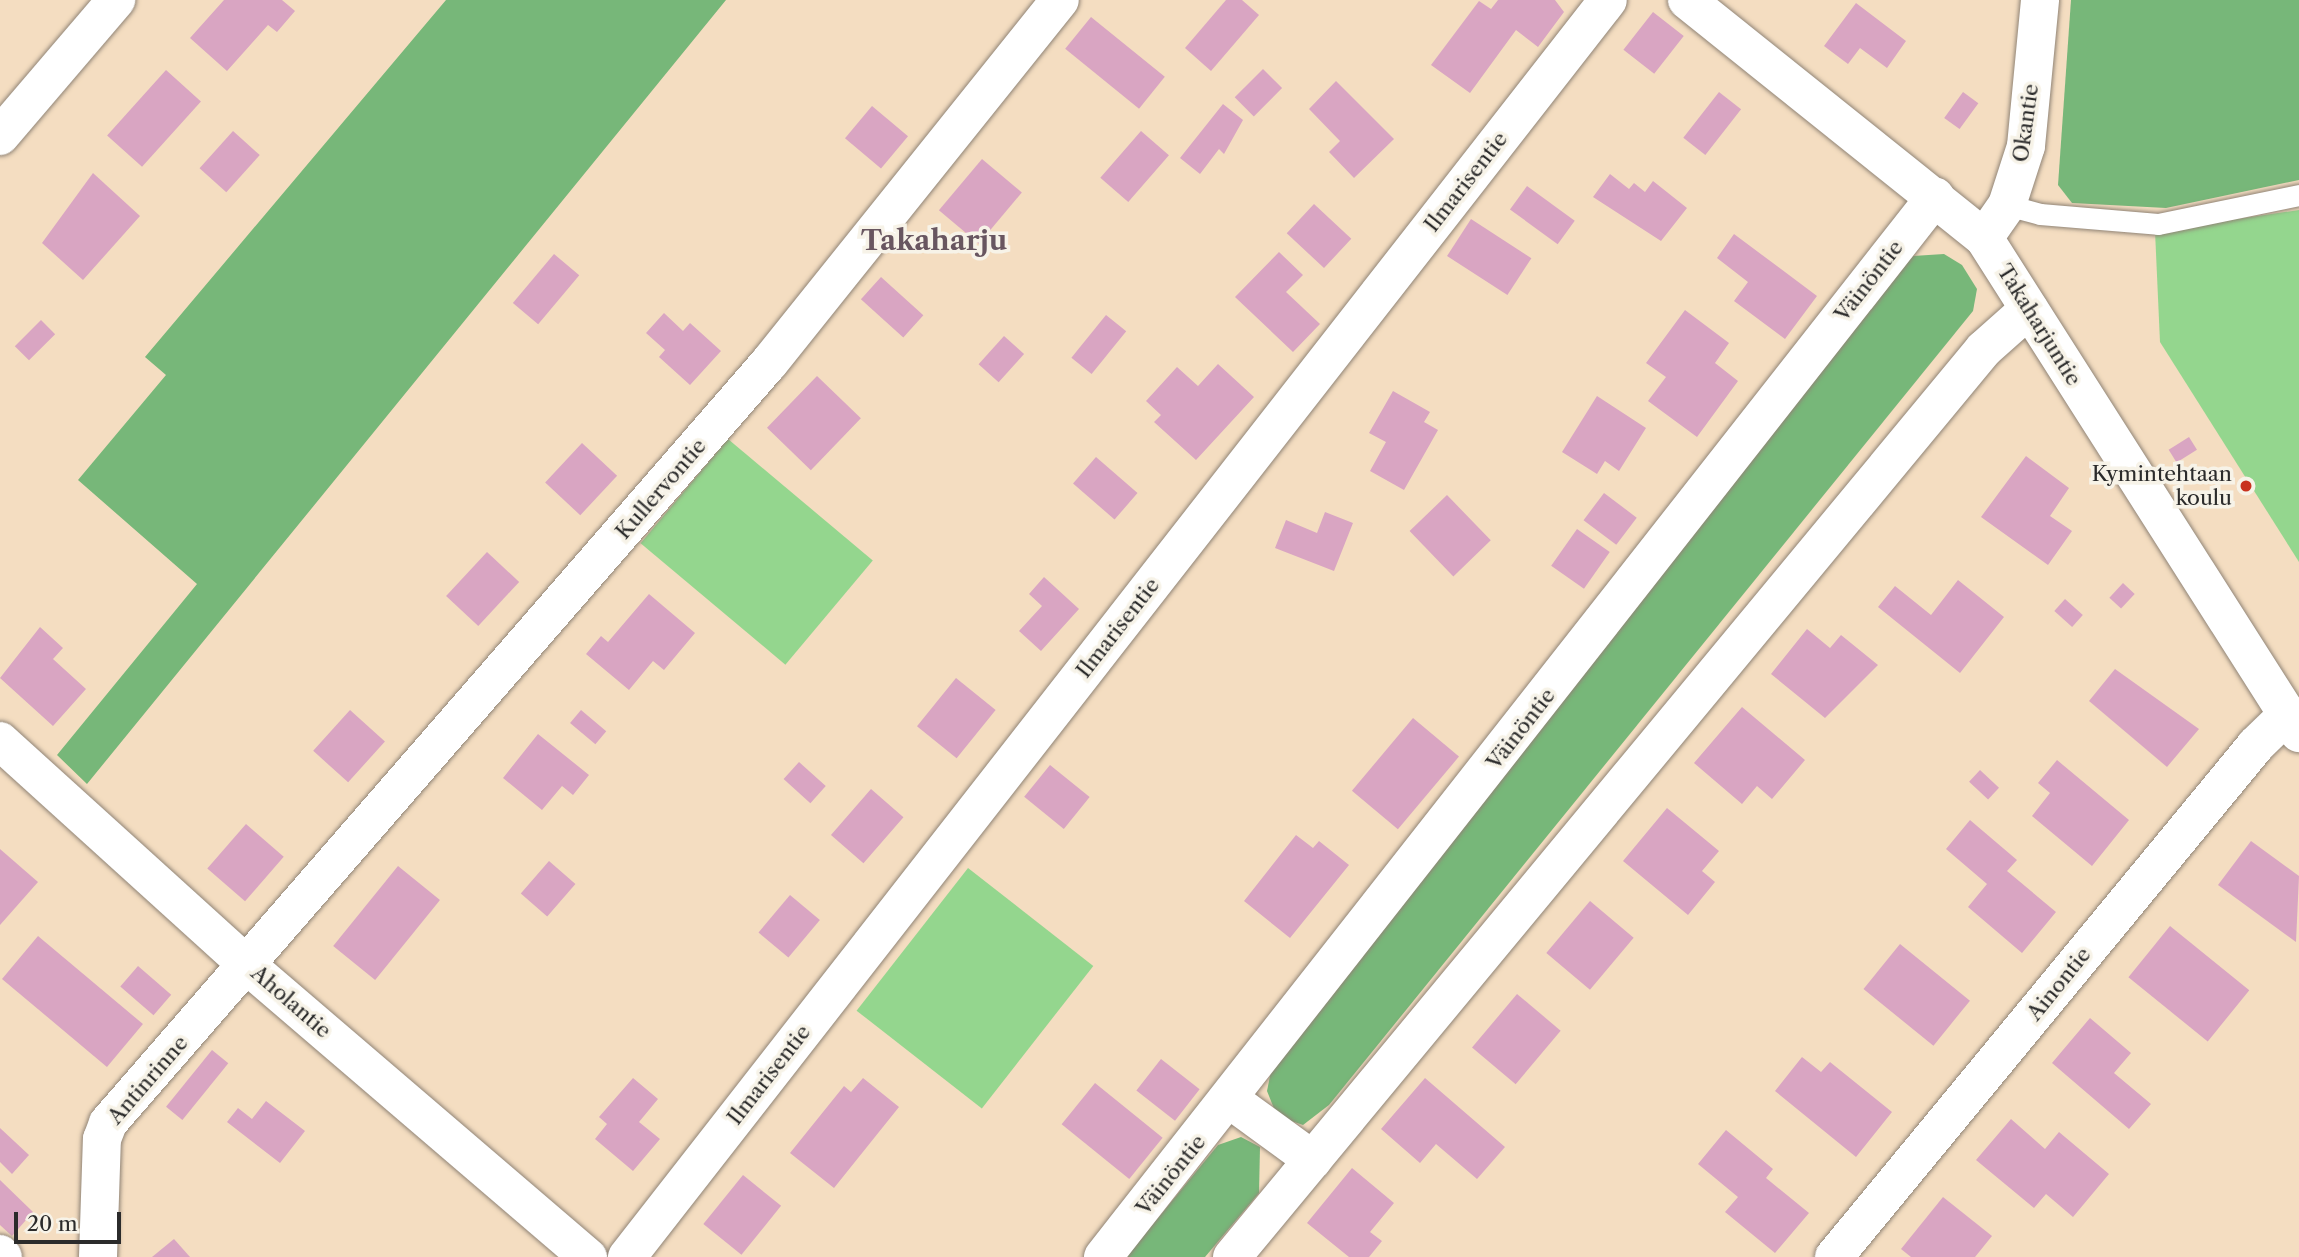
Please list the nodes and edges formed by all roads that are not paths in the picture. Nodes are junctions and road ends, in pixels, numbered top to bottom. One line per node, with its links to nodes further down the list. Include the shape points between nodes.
1 (116, 0): 6 (street)
2 (1060, 0): 14 (street, Kullervontie, via 769,363)
3 (1608, 0): 19 (street, Ilmarisentie)
4 (1687, 0): 8 (street, Takaharjuntie)
5 (2040, 0): 9 (street, Okantie, via 2026,146)
6 (0, 136)
7 (2299, 195): 9 (lane, via 2158,224 2040,215)
8 (1935, 197): 10 (street, Takaharjuntie); 15 (street, Väinöntie)
9 (2007, 205): 10 (street, Okantie)
10 (1984, 238): 11 (street, Takaharjuntie)
11 (2029, 309): 12 (street, Takaharjuntie); 16 (street, via 1984,349)
12 (2293, 723): 22 (street, Ainontie, via 2256,745)
13 (0, 741): 14 (street, Aholantie)
14 (248, 966): 17 (street, Antinrinne, via 108,1123 102,1139); 18 (street, Aholantie)
15 (1232, 1101): 16 (street); 20 (street, Väinöntie)
16 (1313, 1160): 21 (street)
17 (98, 1257)
18 (588, 1257)
19 (627, 1257)
20 (1103, 1257)
21 (1232, 1257)
22 (1834, 1257)

